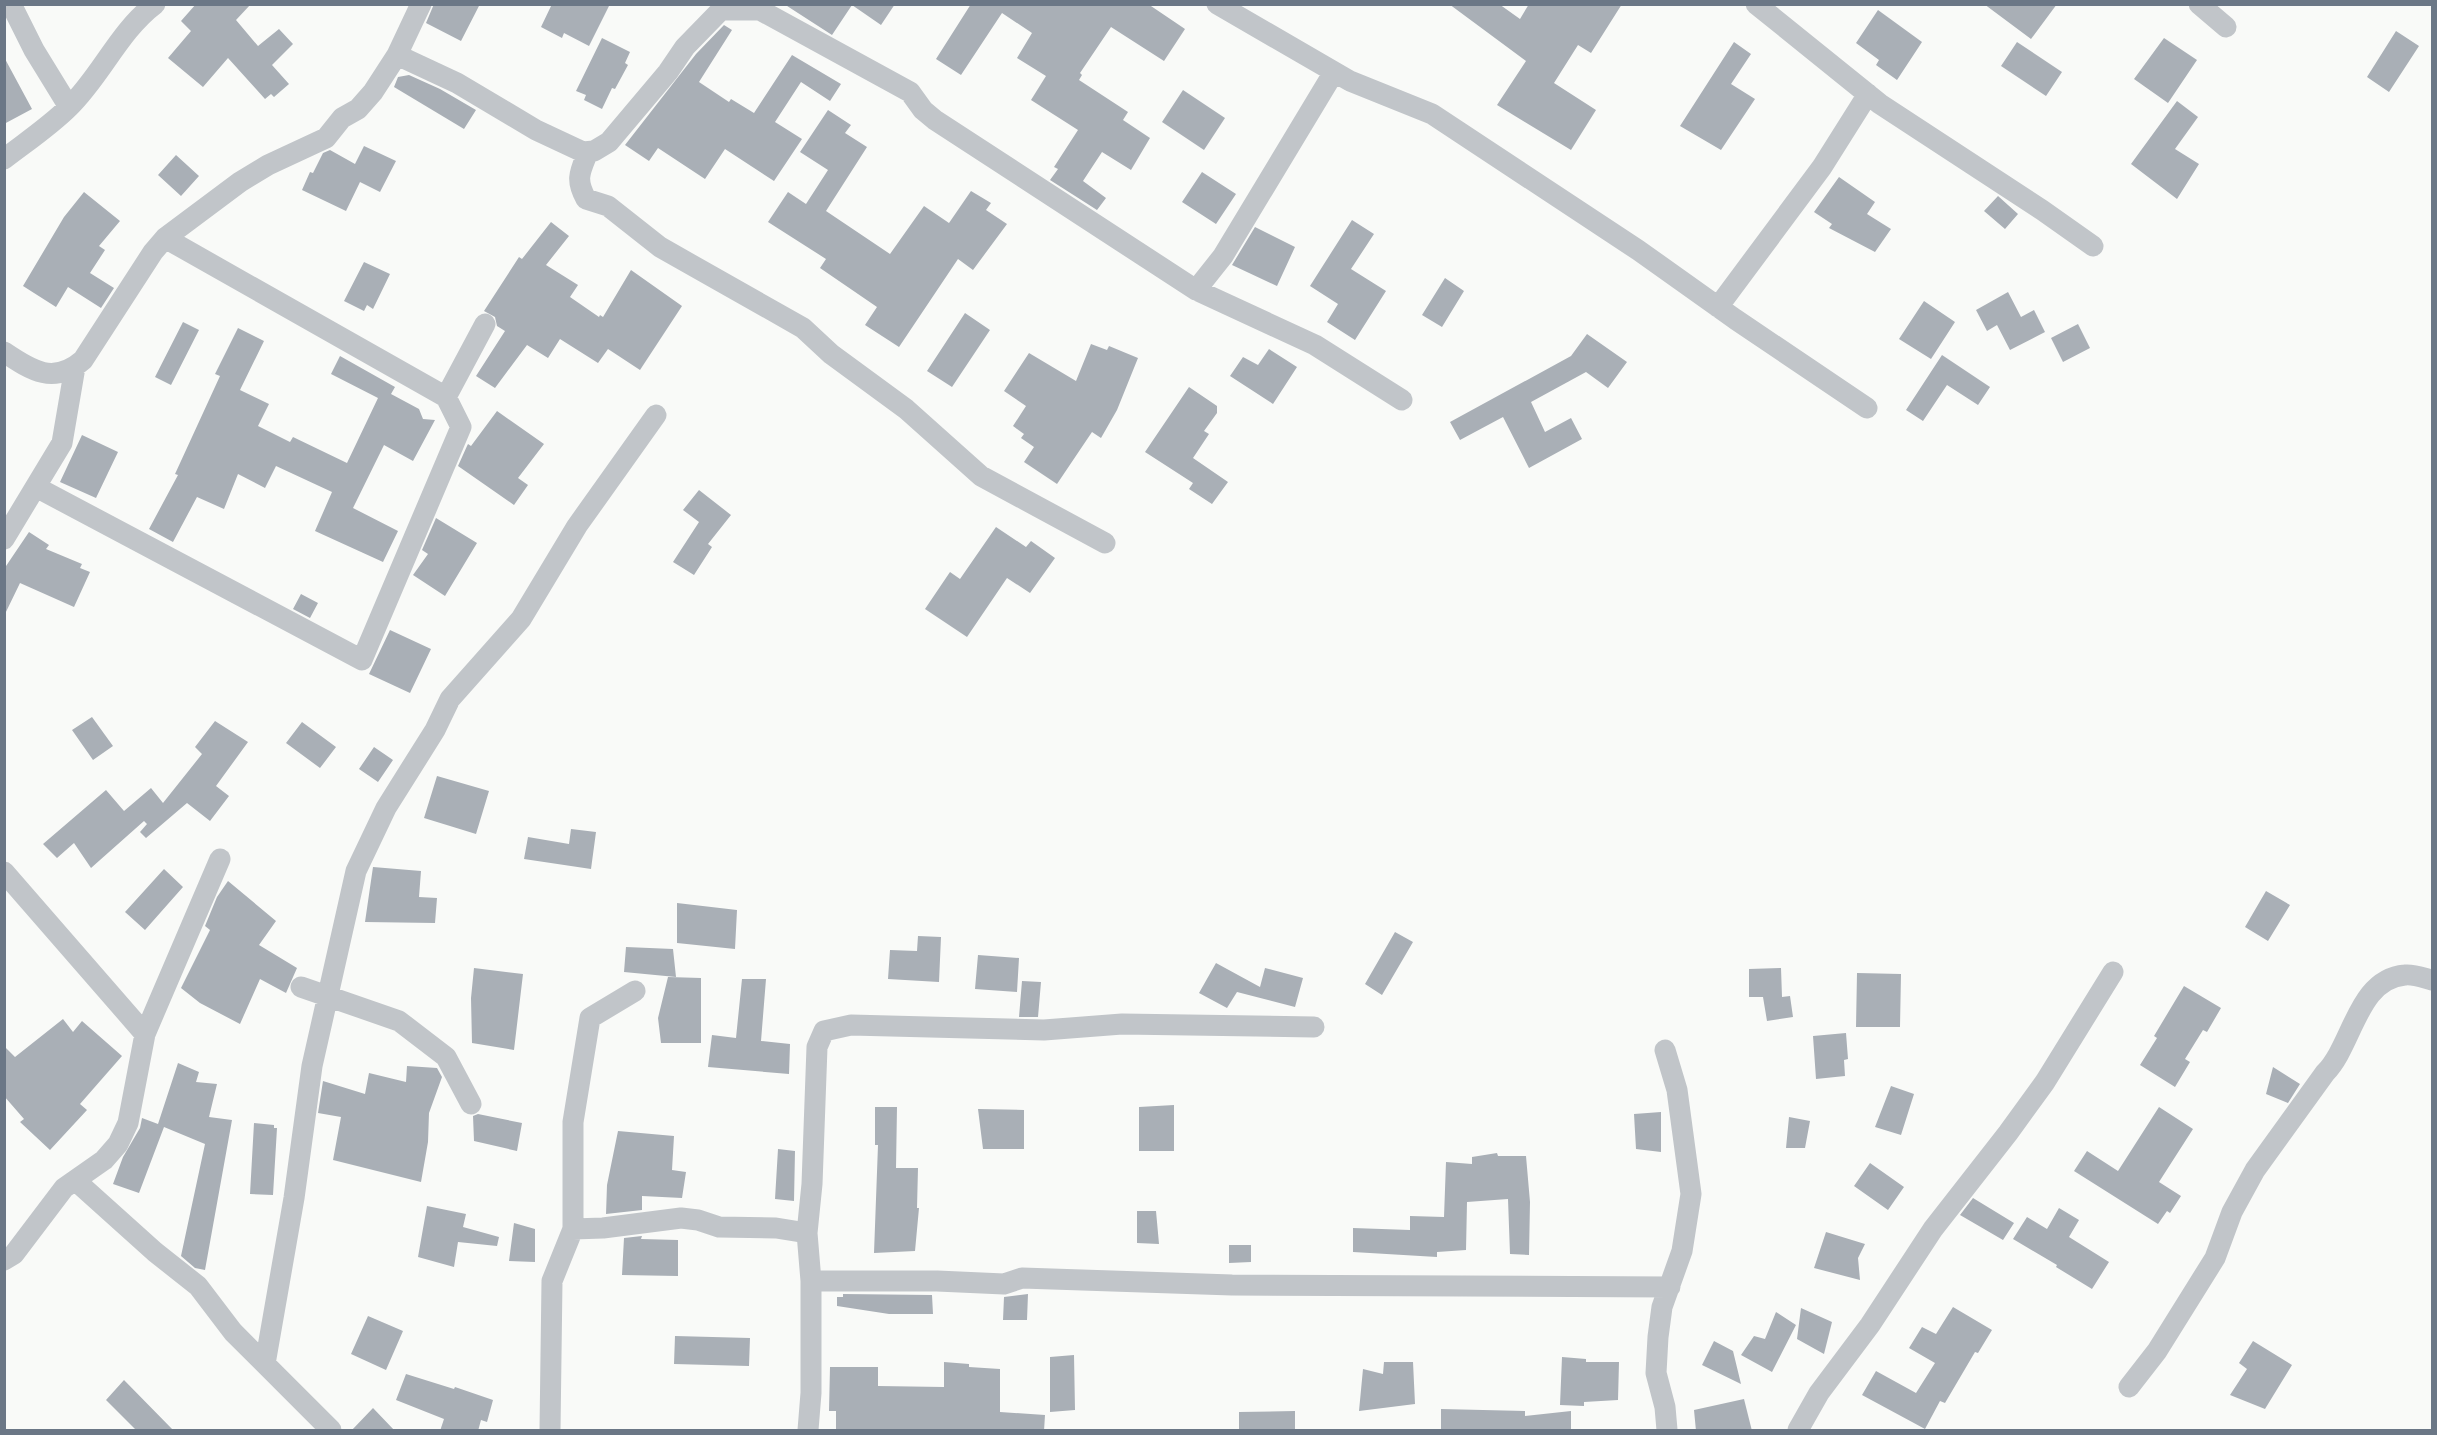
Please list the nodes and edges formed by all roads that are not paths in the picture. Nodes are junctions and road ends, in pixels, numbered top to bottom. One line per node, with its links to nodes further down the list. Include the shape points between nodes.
1 (155, 4): 12 (street, via 118,43)
2 (421, 4): 9 (street)
3 (1217, 4): 10 (street)
4 (1756, 4): 11 (street)
5 (2199, 4): 8 (street)
6 (15, 6): 12 (street, via 34,50)
7 (752, 7): 13 (street, via 722,10 685,47 609,142); 17 (street, via 910,92 922,110 935,120)
8 (2226, 27)
9 (397, 55): 13 (street, via 457,83 536,130); 15 (street, via 373,92 358,109 342,118 326,138 240,182)
10 (1334, 72): 17 (street, via 1223,256); 18 (street, via 1432,114)
11 (1868, 94): 16 (street); 18 (street, via 1822,167)
12 (69, 107): 14 (street)
13 (588, 152): 28 (street, via 579,175 579,187 586,199 608,206 660,247 802,328 906,409 981,476)
14 (4, 159)
15 (165, 238): 21 (street); 22 (street)
16 (2094, 246)
17 (1196, 290): 23 (street, via 1315,345)
18 (1718, 307): 24 (street)
19 (485, 324): 22 (street)
20 (4, 352): 21 (street, via 43,372 61,374)
21 (75, 368): 26 (street, via 62,443)
22 (446, 397): 26 (street, via 461,427 362,660)
23 (1402, 400)
24 (1867, 408)
25 (656, 415): 35 (street, via 577,526 521,619 450,699 386,808 356,871)
26 (36, 487): 27 (street)
27 (4, 539)
28 (1105, 543)
29 (220, 859): 37 (street)
30 (4, 872): 37 (street)
31 (2114, 972): 52 (street, via 2045,1082 1933,1229 1870,1325 1819,1393)
32 (2433, 980): 47 (street, via 2407,974 2389,978 2374,990 2356,1015 2335,1063 2255,1170 2232,1212 2215,1258 2157,1351)
33 (301, 987): 35 (street)
34 (634, 991): 41 (street, via 590,1018 573,1122)
35 (327, 996): 39 (street, via 399,1021 446,1057); 46 (street, via 312,1066)
36 (1314, 1027): 42 (street, via 1122,1024 1044,1030 851,1025 824,1031 817,1047)
37 (145, 1034): 40 (street, via 128,1123 118,1144 104,1160)
38 (1665, 1050): 45 (street, via 1677,1090 1691,1194 1682,1251)
39 (471, 1104)
40 (76, 1181): 43 (street, via 64,1188 14,1254); 46 (street, via 198,1286 233,1332)
41 (573, 1229): 42 (street, via 681,1218 719,1227); 49 (street, via 552,1281)
42 (807, 1233): 44 (street)
43 (4, 1260)
44 (811, 1281): 45 (street, via 1004,1284 1022,1278 1232,1286); 50 (street)
45 (1670, 1287): 51 (street, via 1662,1307 1656,1373)
46 (265, 1364): 48 (street)
47 (2129, 1387)
48 (331, 1431)
49 (550, 1431)
50 (808, 1431)
51 (1667, 1431)
52 (1798, 1431)

